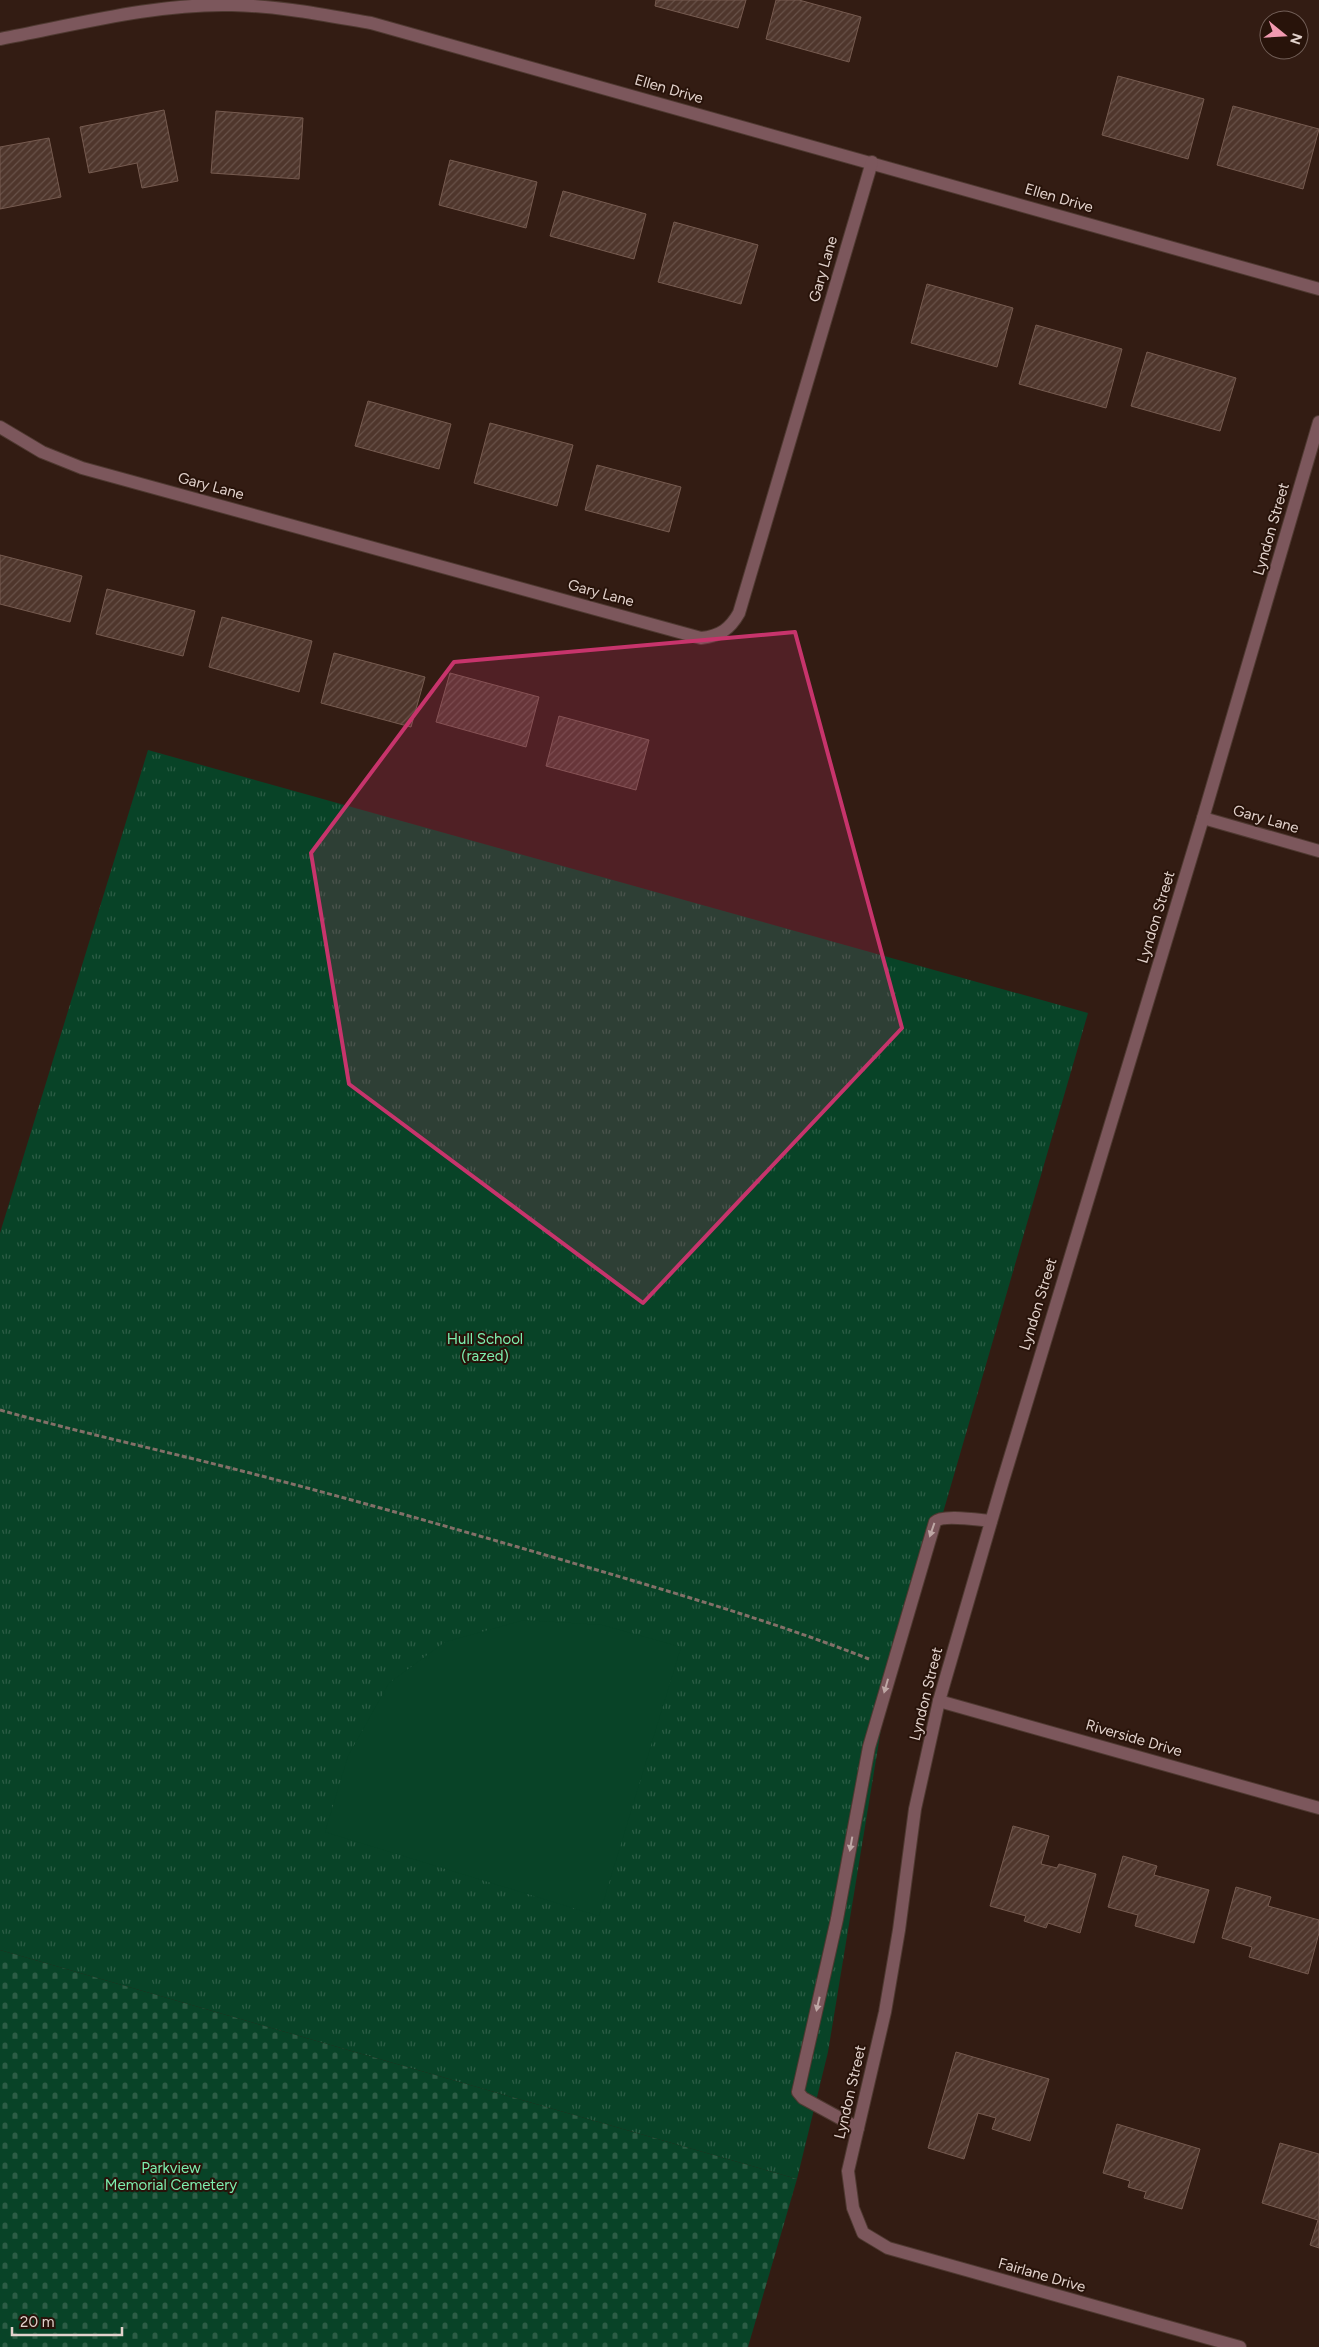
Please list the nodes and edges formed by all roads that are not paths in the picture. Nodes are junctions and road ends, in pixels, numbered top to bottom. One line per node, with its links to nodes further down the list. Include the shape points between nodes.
1 (0, 39): 2 (street, Ellen Drive, via 168,8 231,4 294,9 371,23)
2 (872, 162): 3 (street, Ellen Drive); 5 (street, Gary Lane, via 739,613 724,632 714,637 701,638 82,468 42,452)
3 (1319, 289)
4 (1319, 422): 6 (street, Lyndon Street)
5 (0, 427)
6 (1203, 818): 7 (street, Gary Lane); 8 (street, Lyndon Street)
7 (1319, 851)
8 (991, 1521): 9 (street, Lyndon Street); 11 (street, one-way to 11, via 947,1518 935,1522 869,1747 837,1919 798,2092 803,2098)
9 (939, 1701): 10 (street, Riverside Drive); 11 (street, Lyndon Street, via 916,1809 885,2012)
10 (1319, 1808)
11 (858, 2128): 12 (street, Lyndon Street, via 848,2172)
12 (853, 2208): 13 (street, Fairlane Drive, via 863,2233 888,2248)
13 (1240, 2347)

